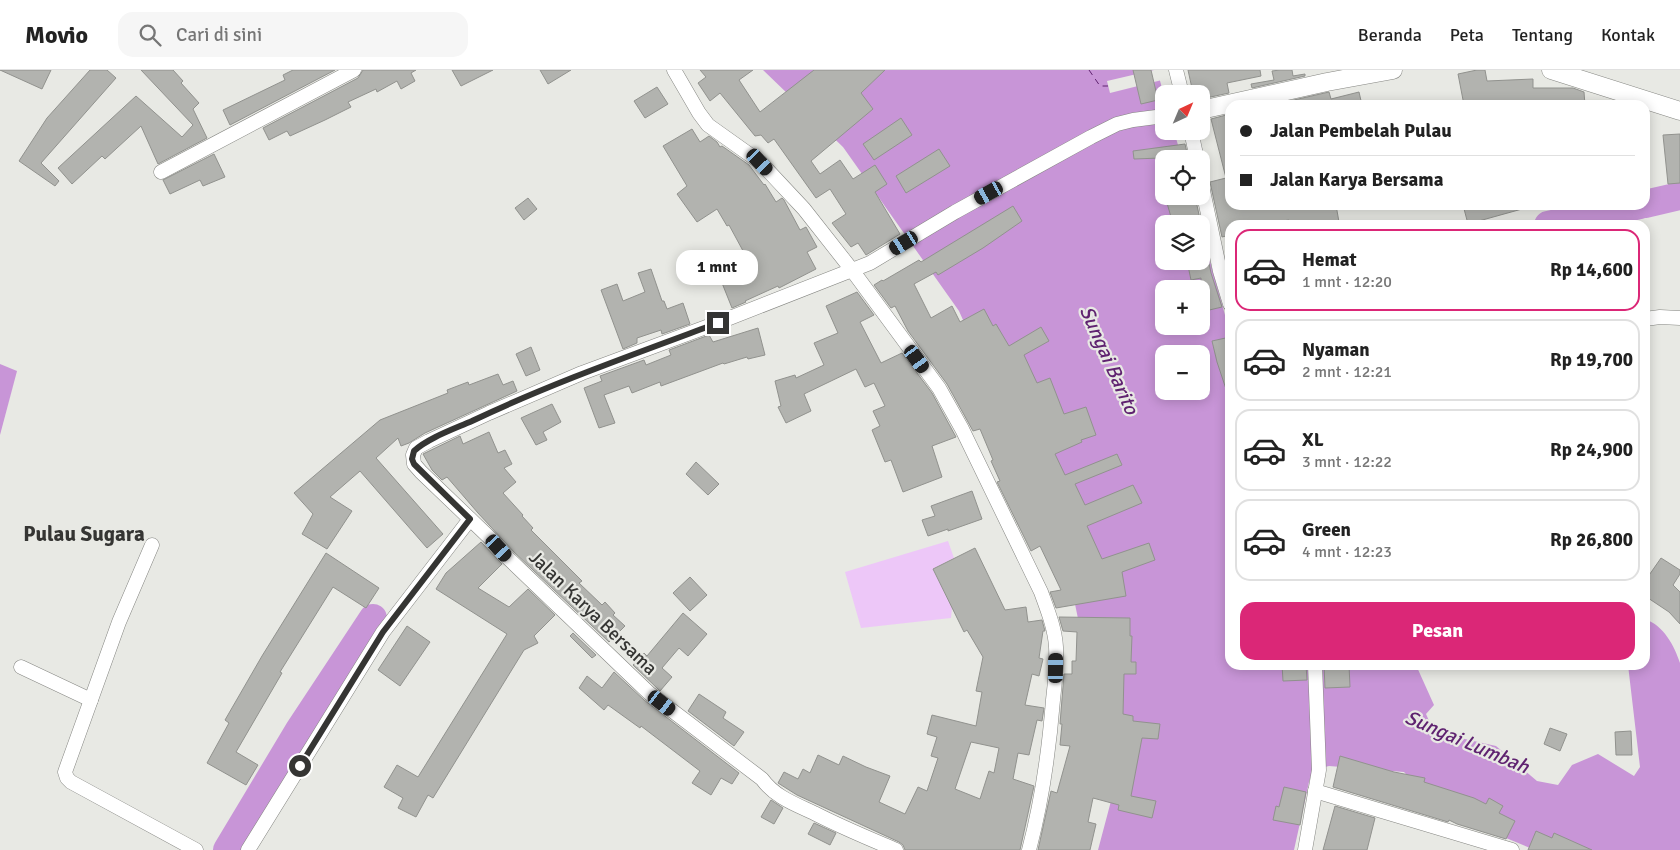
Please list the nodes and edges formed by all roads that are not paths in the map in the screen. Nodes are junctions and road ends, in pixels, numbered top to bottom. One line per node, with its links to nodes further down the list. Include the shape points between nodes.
1 (354, 70): 14 (street)
2 (674, 70): 16 (street, via 708,125 760,162 804,209)
3 (1176, 70): 6 (street)
4 (1393, 70): 7 (street)
5 (1551, 70): 8 (street)
6 (1180, 85)
7 (1246, 100)
8 (1645, 100)
9 (1650, 101): 12 (street)
10 (1225, 105): 11 (street)
11 (1210, 108)
12 (1680, 111)
13 (1155, 117): 16 (street, via 1118,124 1091,137 870,263)
14 (161, 172)
15 (1206, 205): 17 (street)
16 (852, 270): 20 (street, Jalan Karya Bersama, via 582,373 416,448 412,454 414,464); 29 (street, via 951,408 1050,616 1056,646 1050,742)
17 (1225, 288)
18 (1680, 318): 19 (street)
19 (1650, 319)
20 (470, 519): 27 (street, via 383,632); 28 (street, Jalan Karya Bersama, via 649,693 762,779 769,789 848,830)
21 (152, 545): 24 (street, via 119,622)
22 (21, 667): 24 (street)
23 (1315, 670): 25 (street, via 1319,770)
24 (91, 700): 26 (street, via 67,765 66,778)
25 (1315, 791): 30 (street); 31 (street)
26 (196, 850)
27 (248, 850)
28 (896, 850)
29 (1029, 850)
30 (1305, 850)
31 (1512, 850)

